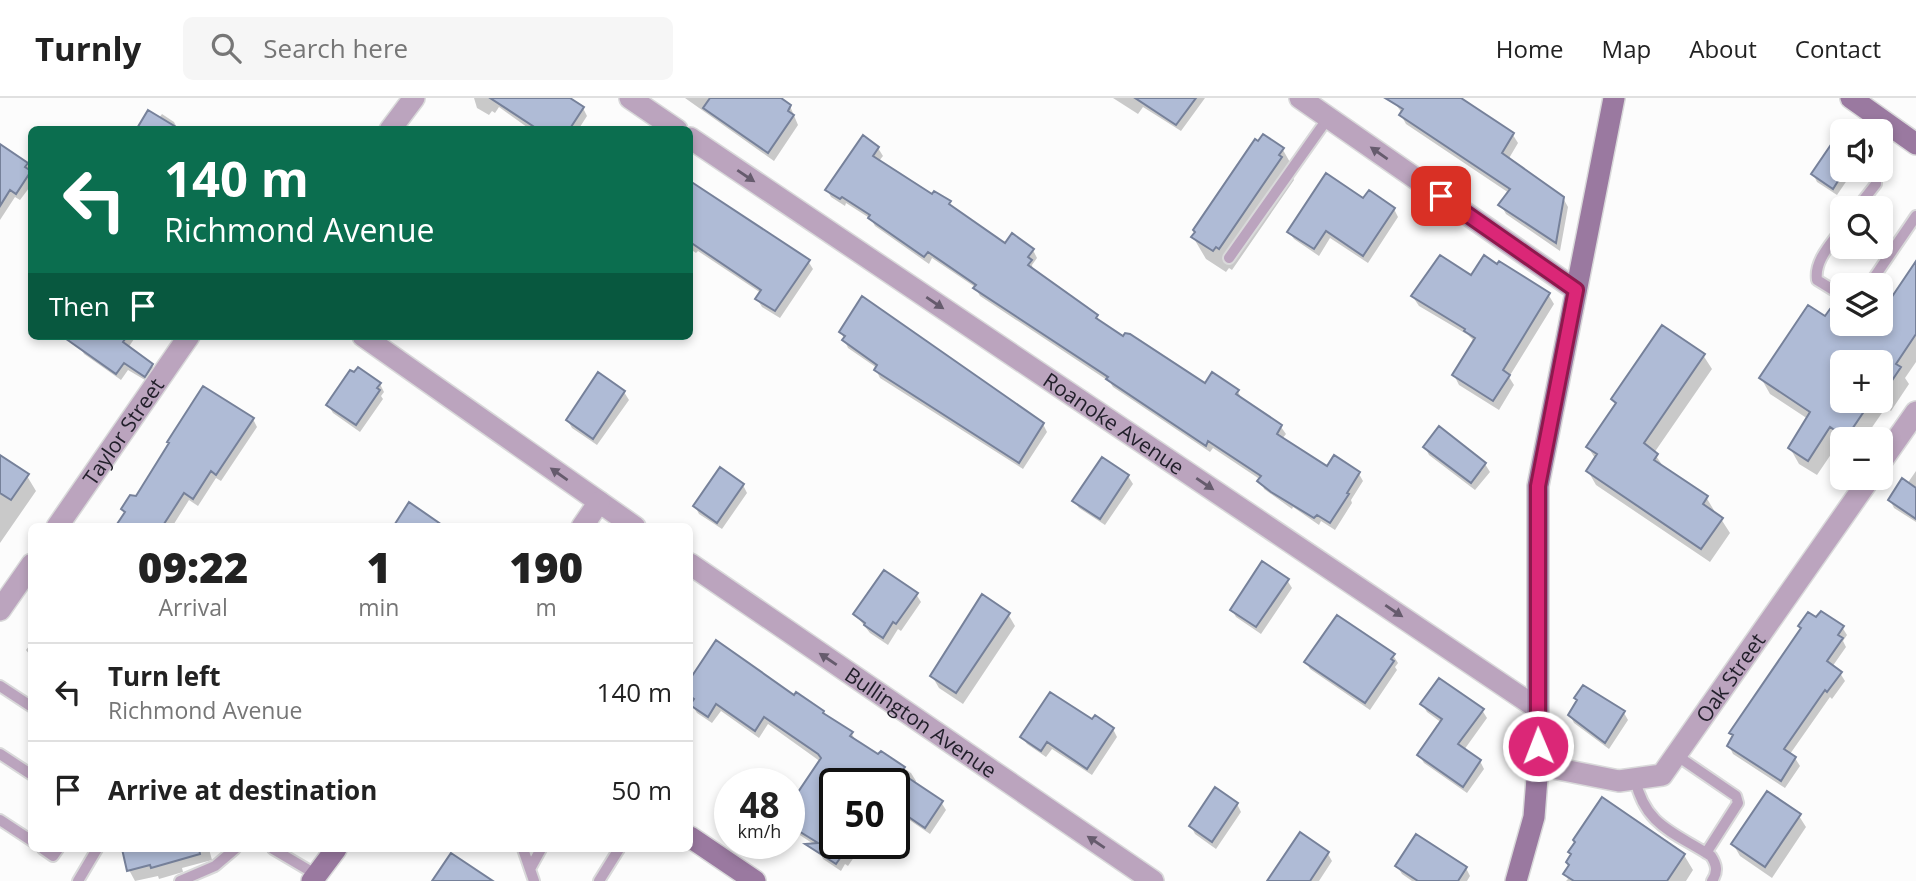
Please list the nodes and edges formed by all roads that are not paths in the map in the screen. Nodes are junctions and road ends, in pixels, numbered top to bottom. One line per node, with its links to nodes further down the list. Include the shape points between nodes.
1 (414, 98): 8 (street)
2 (630, 98): 9 (street)
3 (1300, 98): 6 (street)
4 (1614, 98): 18 (main road)
5 (1851, 98): 7 (main road)
6 (1328, 118): 15 (lane); 18 (street, one-way to 6)
7 (1873, 119)
8 (393, 126)
9 (671, 126)
10 (1893, 134): 12 (main road)
11 (693, 140): 33 (street, Roanoke Avenue, one-way to 33)
12 (1916, 144)
13 (1916, 216): 16 (lane)
14 (1830, 246): 17 (lane, via 1816,272 1817,280)
15 (1229, 258)
16 (1877, 273)
17 (1830, 288)
18 (1576, 290): 33 (main road, via 1538,486)
19 (186, 340): 25 (street, Taylor Street)
20 (369, 340): 24 (street, one-way to 20)
21 (1916, 412): 22 (street)
22 (1893, 445)
23 (1862, 490): 35 (street, Oak Street)
24 (599, 502): 26 (street); 27 (street)
25 (60, 523)
26 (585, 523)
27 (629, 523)
28 (693, 566): 58 (street, Bullington Avenue, one-way to 28)
29 (28, 570): 30 (street)
30 (0, 610)
31 (0, 686): 32 (lane)
32 (28, 704)
33 (1537, 708): 36 (main road)
34 (0, 754): 37 (lane)
35 (1676, 755): 38 (street, Oak Street, via 1662,775); 49 (lane, via 1736,796 1738,803)
36 (1538, 765): 38 (street, Oak Street, via 1619,781); 52 (main road, via 1534,817)
37 (28, 772)
38 (1635, 779): 49 (lane, via 1651,817)
39 (0, 820): 40 (lane)
40 (28, 838)
41 (693, 839): 57 (main road)
42 (96, 852): 53 (lane)
43 (231, 852): 54 (lane, via 215,866)
44 (277, 852): 51 (lane)
45 (334, 852): 51 (main road)
46 (524, 852): 50 (lane)
47 (539, 852): 50 (lane)
48 (618, 852): 56 (lane)
49 (1706, 853): 59 (lane, via 1716,863)
50 (530, 869): 55 (lane)
51 (315, 878)
52 (1521, 879)
53 (84, 880)
54 (180, 881)
55 (534, 881)
56 (598, 881)
57 (755, 881)
58 (1153, 881)
59 (1712, 881)

